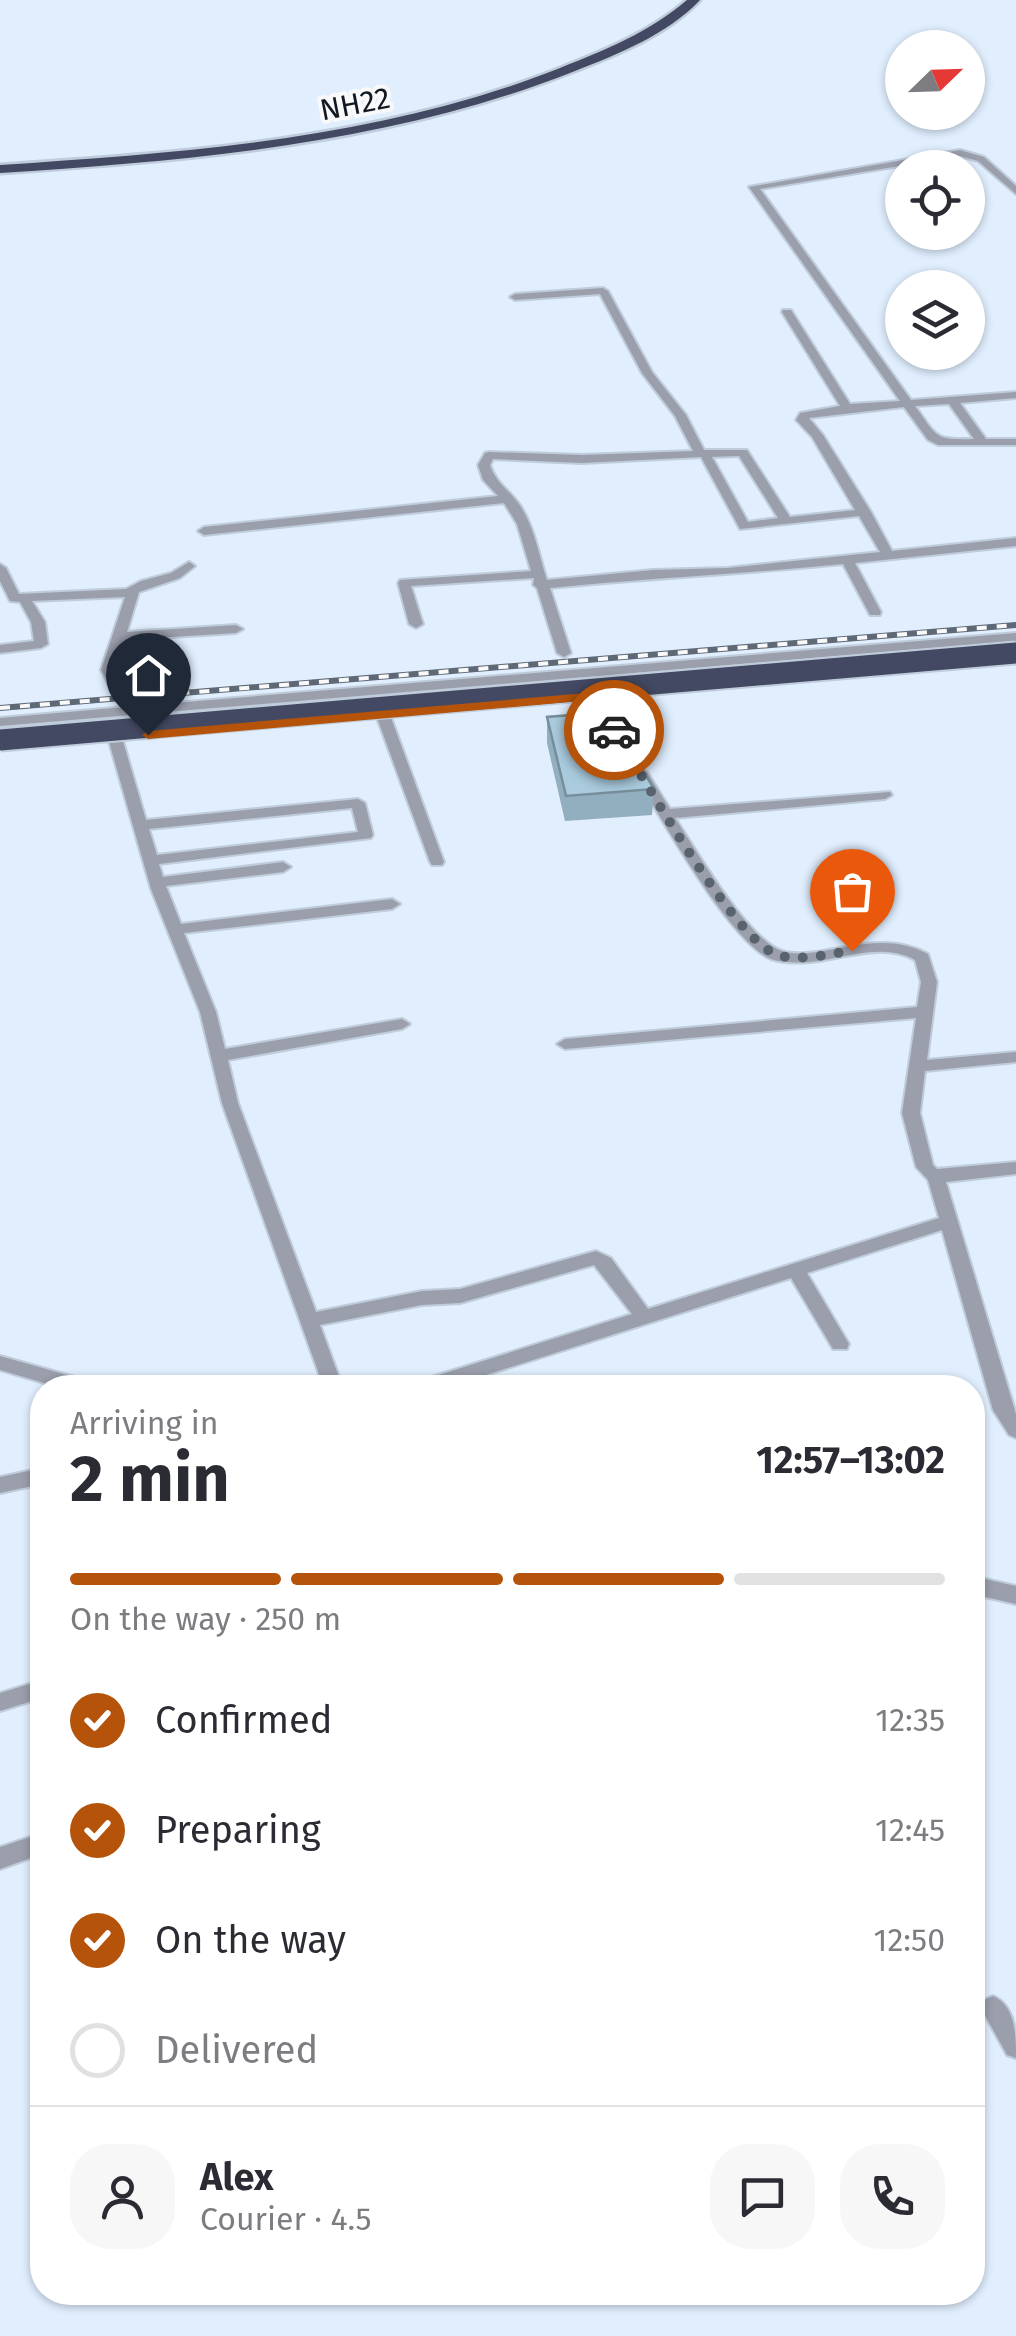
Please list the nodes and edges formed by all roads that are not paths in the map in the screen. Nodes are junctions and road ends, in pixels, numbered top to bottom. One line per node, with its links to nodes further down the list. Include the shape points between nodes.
1 (674, 0): 3 (highway, NH22, via 614,40 540,74 444,104 228,144)
2 (694, 0): 3 (highway, NH22, via 676,17 553,78 454,108 231,150)
3 (0, 166)
4 (1016, 190): 9 (street, via 981,159 960,153 754,186)
5 (516, 297): 13 (street, via 604,292 647,373)
6 (787, 312): 10 (street)
7 (1016, 394): 8 (street)
8 (952, 400): 9 (street); 12 (street)
9 (909, 403): 10 (street); 12 (street, via 938,442)
10 (847, 408): 15 (street, via 802,420)
11 (1016, 442): 12 (street)
12 (984, 443)
13 (702, 453): 14 (street, via 489,455 487,476); 16 (street, via 747,454); 16 (street, via 740,524)
14 (507, 499): 17 (street); 23 (street, via 523,524)
15 (865, 512): 16 (street); 19 (street)
16 (786, 522)
17 (204, 531)
18 (1015, 544): 19 (street)
19 (888, 555): 20 (street)
20 (848, 560): 23 (street); 26 (street)
21 (189, 566): 24 (street, via 177,578 146,580)
22 (0, 568): 25 (street, via 13,597)
23 (538, 579): 27 (street, via 404,583); 32 (street)
24 (131, 592): 25 (street); 29 (street)
25 (24, 598): 31 (street, via 41,644)
26 (875, 612)
27 (416, 624)
28 (236, 629): 29 (street)
29 (118, 636): 37 (street, via 109,674 140,692)
30 (1016, 641): 34 (street); 39 (highway)
31 (0, 649)
32 (564, 653)
33 (1016, 657): 35 (street); 41 (highway, bridge)
34 (514, 678): 36 (street); 37 (street)
35 (598, 696): 36 (street); 43 (street)
36 (519, 703): 38 (street)
37 (145, 710): 39 (street)
38 (383, 715): 40 (street); 46 (street)
39 (0, 726)
40 (115, 738): 41 (street); 44 (street)
41 (0, 744)
42 (884, 795): 43 (street)
43 (666, 814): 51 (street, via 718,896 773,953 915,952 930,982)
44 (141, 825): 45 (street); 45 (street, via 358,802 366,834)
45 (150, 860): 48 (street)
46 (437, 862)
47 (283, 867): 48 (street)
48 (157, 882): 50 (street)
49 (392, 904): 50 (street)
50 (174, 929): 54 (street, via 208,1012)
51 (926, 1012): 53 (street); 56 (street)
52 (402, 1024): 54 (street)
53 (564, 1044)
54 (217, 1056): 62 (street)
55 (1016, 1058): 56 (street)
56 (917, 1066): 58 (street, via 912,1113)
57 (1016, 1168): 58 (street)
58 (931, 1173): 59 (street)
59 (949, 1221): 60 (street); 68 (street, via 1002,1410)
60 (796, 1270): 61 (street); 63 (street)
61 (644, 1317): 62 (street, via 596,1258 460,1296); 67 (street)
62 (310, 1320): 66 (street)
63 (840, 1344)
64 (0, 1363): 65 (street)
65 (43, 1375)
66 (329, 1375)
67 (461, 1375)
68 (1016, 1430)
69 (30, 1479): 70 (street)
70 (0, 1485)
71 (985, 1589): 72 (street)
72 (1016, 1595)
73 (30, 1693): 74 (street)
74 (0, 1702)
75 (30, 1848): 76 (street)
76 (0, 1858)
77 (993, 2008): 78 (street)
78 (1016, 2046)

